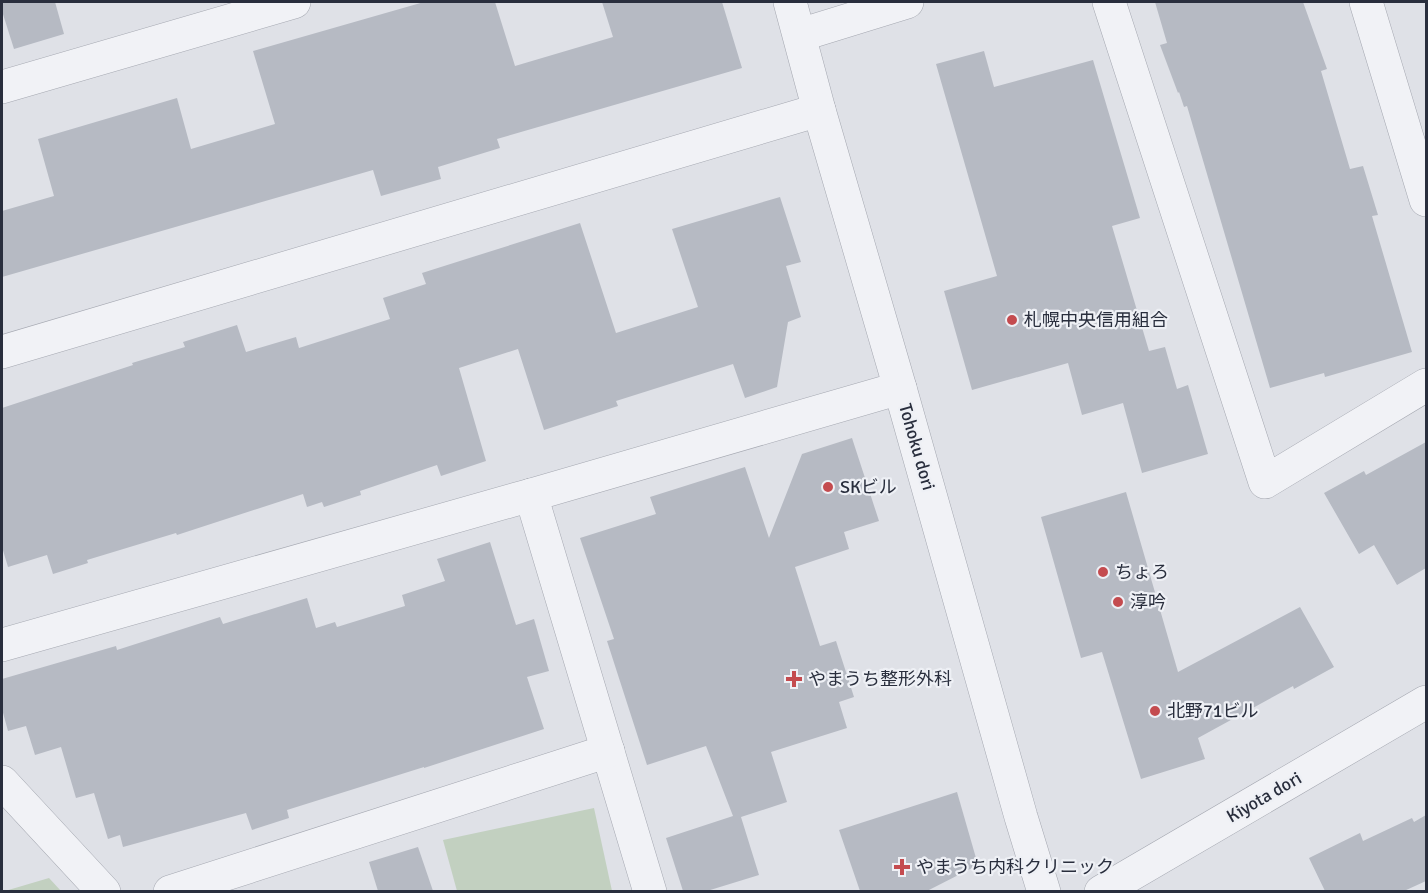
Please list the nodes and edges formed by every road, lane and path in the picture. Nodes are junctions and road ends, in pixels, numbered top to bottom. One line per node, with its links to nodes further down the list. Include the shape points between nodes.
1 (294, 2): 7 (street)
2 (790, 2): 6 (street, Tohoku dori)
3 (907, 2): 6 (street)
4 (1109, 2): 11 (street, via 1265,482)
5 (1366, 2): 9 (street)
6 (800, 35): 8 (street, Tohoku dori)
7 (2, 87)
8 (819, 110): 10 (street); 12 (street, Tohoku dori)
9 (1426, 200)
10 (2, 352)
11 (1426, 385)
12 (900, 387): 13 (street); 21 (street, Tohoku dori)
13 (531, 495): 14 (street); 16 (street)
14 (2, 645)
15 (1426, 702): 22 (street, Kiyota dori)
16 (608, 751): 19 (street); 20 (street)
17 (2, 782): 18 (street)
18 (105, 891)
19 (170, 891)
20 (650, 891)
21 (1044, 891)
22 (1101, 891)

